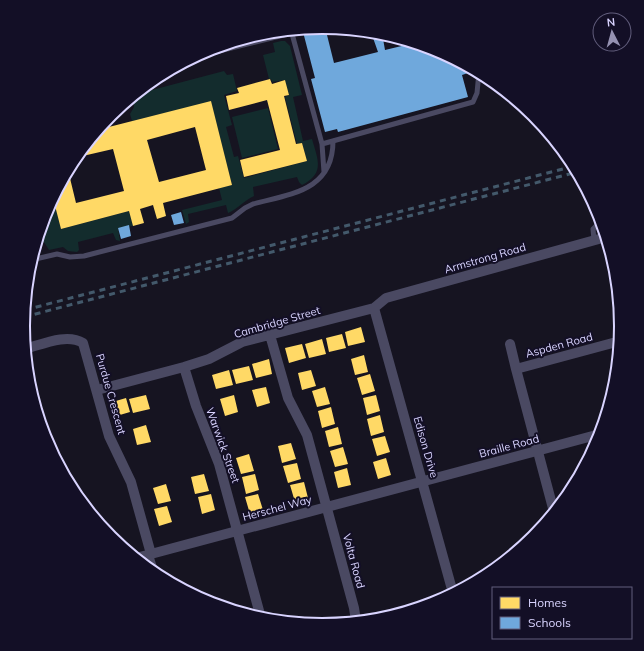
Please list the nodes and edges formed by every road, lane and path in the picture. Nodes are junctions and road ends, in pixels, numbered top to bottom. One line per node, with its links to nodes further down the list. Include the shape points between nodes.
1 (293, 35): 6 (lane)
2 (251, 42): 3 (lane)
3 (242, 44)
4 (478, 79): 5 (lane, via 473,102)
5 (333, 141): 6 (lane); 7 (lane, via 331,158)
6 (322, 144): 7 (lane)
7 (324, 172): 11 (lane, via 311,186 253,204 232,218 84,256 70,257 57,254)
8 (596, 226): 10 (lane, via 593,229)
9 (601, 238): 10 (street, Armstrong Road)
10 (594, 240): 12 (street, Armstrong Road, via 386,298)
11 (38, 258)
12 (374, 308): 13 (street, Cambridge Street); 22 (street, Edison Drive)
13 (270, 335): 17 (street, Cambridge Street, via 242,342 209,359); 24 (street, Volta Road, via 288,398 308,435)
14 (613, 343): 18 (street, Aspden Road)
15 (510, 344): 18 (street)
16 (31, 347): 19 (street, Purdue Crescent, via 68,338 83,343)
17 (184, 367): 19 (street, Cambridge Street); 25 (street, Warwick Street, via 196,406 220,464)
18 (516, 368): 21 (street, Aspden Road)
19 (97, 390): 26 (street, Purdue Crescent, via 109,436 131,482)
20 (592, 436): 21 (street, Braille Road)
21 (538, 450): 22 (street, Braille Road); 23 (street, Aspden Road)
22 (423, 481): 24 (street, Herschel Way); 29 (street, Edison Drive)
23 (552, 505)
24 (327, 507): 25 (street, Herschel Way); 31 (street, Volta Road)
25 (238, 531): 26 (street, Herschel Way); 30 (street, Warwick Street)
26 (150, 554): 27 (street, Herschel Way); 28 (street, Purdue Crescent)
27 (143, 556)
28 (151, 562)
29 (451, 587)
30 (259, 611)
31 (355, 616)

